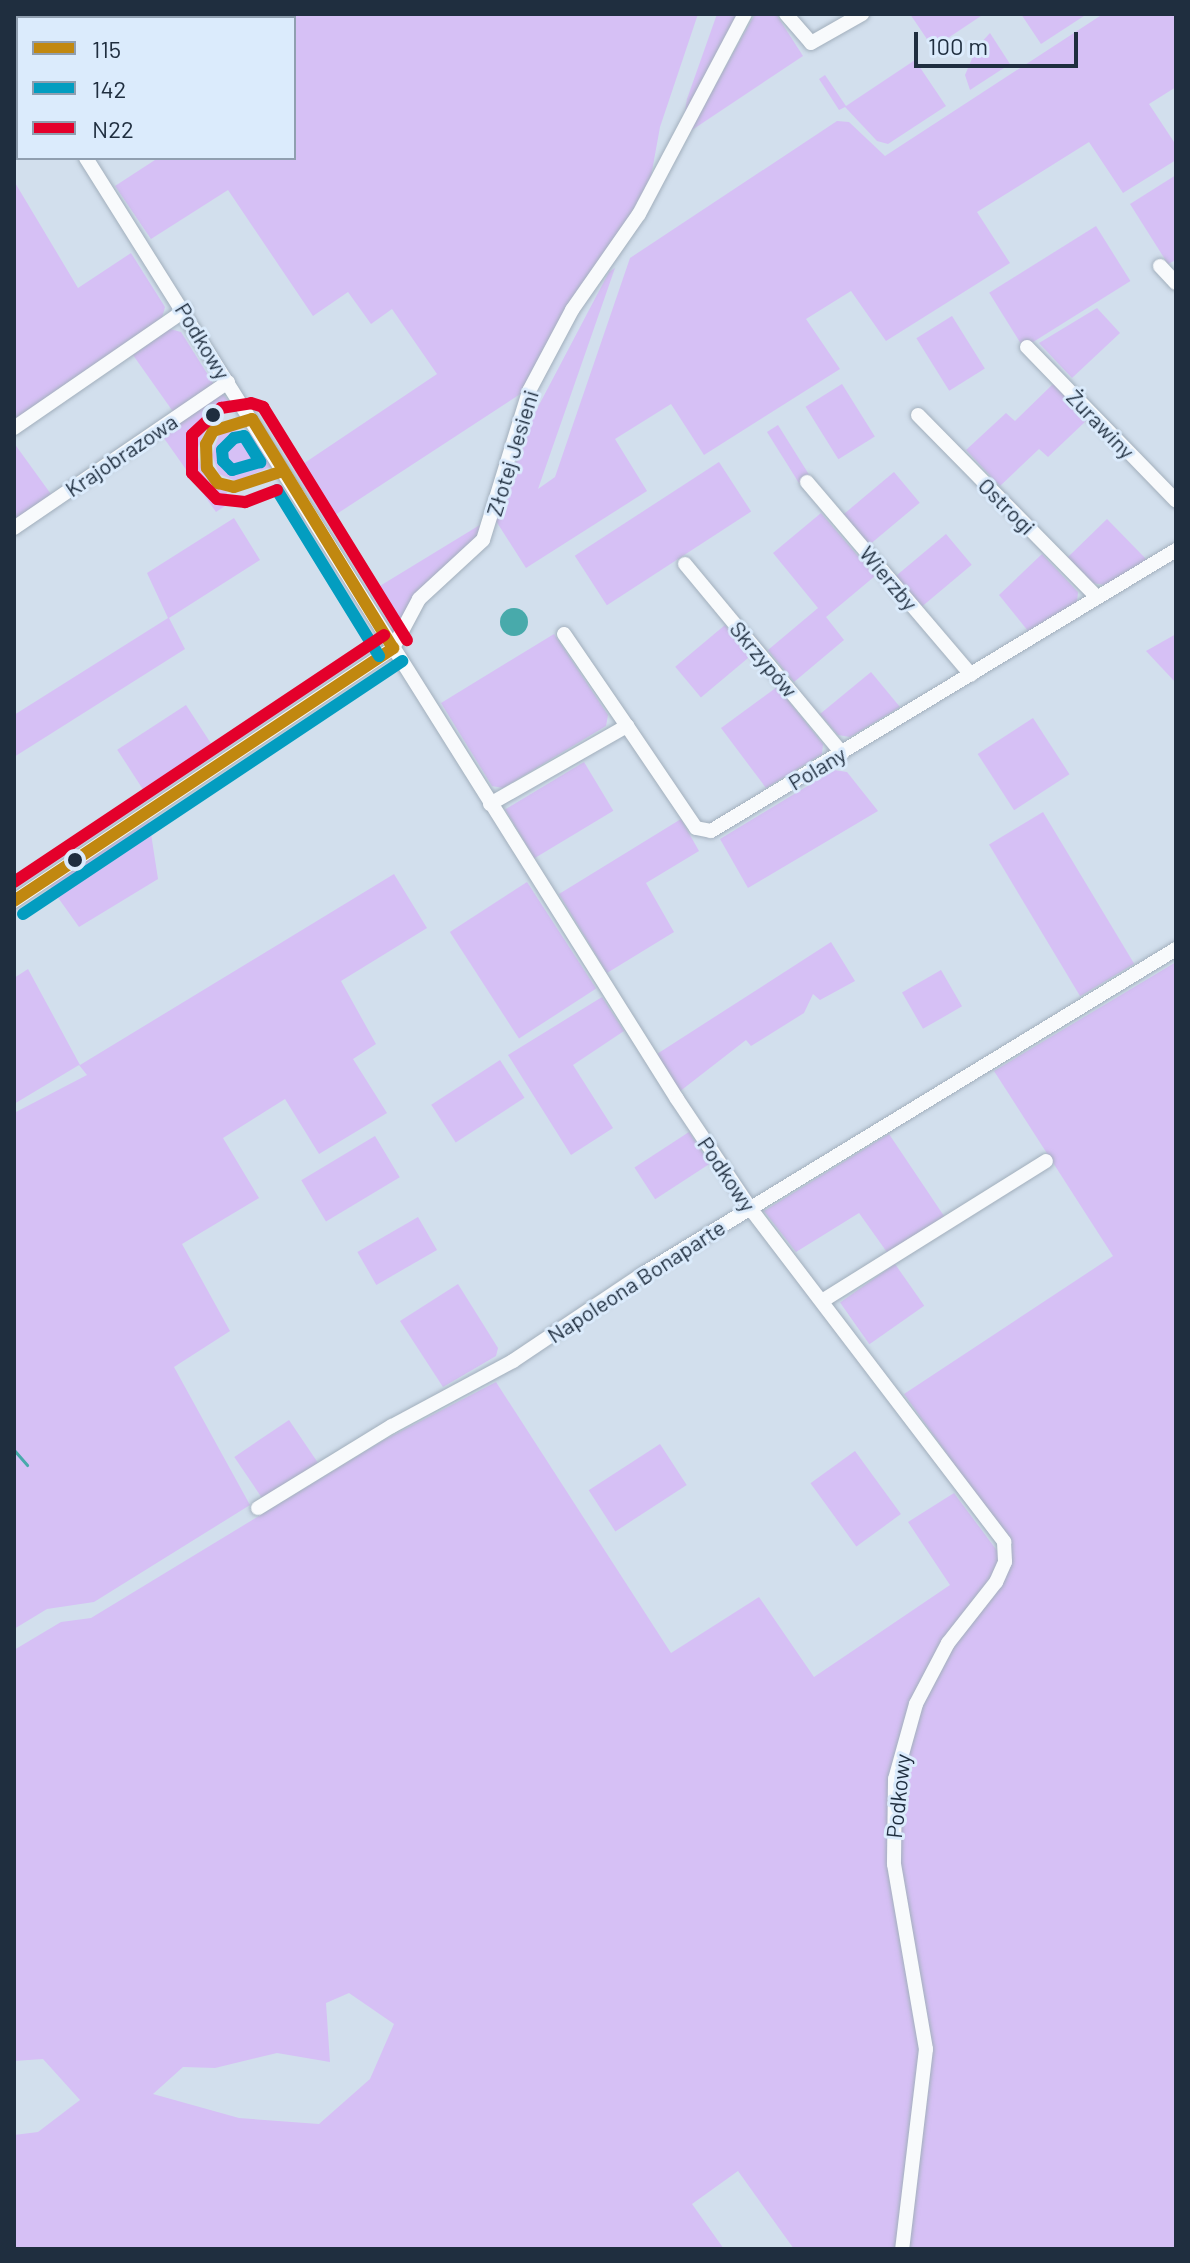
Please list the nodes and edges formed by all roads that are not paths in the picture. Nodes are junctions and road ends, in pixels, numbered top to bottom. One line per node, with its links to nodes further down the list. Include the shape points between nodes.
1 (745, 14): 19 (street, Złotej Jesieni, via 639,214 572,310 529,391 483,540 419,599)
2 (786, 14): 3 (street, via 811,43)
3 (862, 14)
4 (87, 160): 7 (street, Podkowy)
5 (1160, 266): 6 (street)
6 (1176, 283)
7 (185, 310): 9 (street, Podkowy); 11 (street)
8 (1027, 347): 13 (street, Żurawiny)
9 (228, 382): 14 (street, Krajobrazowa); 19 (street, Podkowy)
10 (918, 415): 17 (street, Ostrogi)
11 (14, 428)
12 (807, 482): 20 (street, Wierzby)
13 (1176, 501)
14 (14, 528)
15 (1176, 550): 17 (street, Polany)
16 (685, 564): 22 (street, Skrzypów)
17 (1097, 597): 20 (street, Polany)
18 (564, 634): 21 (street)
19 (393, 648): 23 (street, Podkowy); 24 (street, Złotej Jesieni)
20 (971, 675): 22 (street, Polany)
21 (627, 726): 22 (street, Polany, via 696,828 705,833); 23 (street)
22 (842, 753)
23 (490, 804): 27 (street, Podkowy)
24 (14, 901)
25 (1176, 949): 27 (street, Napoleona Bonaparte)
26 (1046, 1161): 28 (street)
27 (750, 1208): 28 (street, Podkowy); 29 (street, Napoleona Bonaparte, via 513,1361 392,1426)
28 (822, 1301): 30 (street, Podkowy, via 1004,1542 1005,1562 996,1582 948,1643 916,1704 895,1779 894,1864 926,2049)
29 (258, 1508)
30 (902, 2249)

